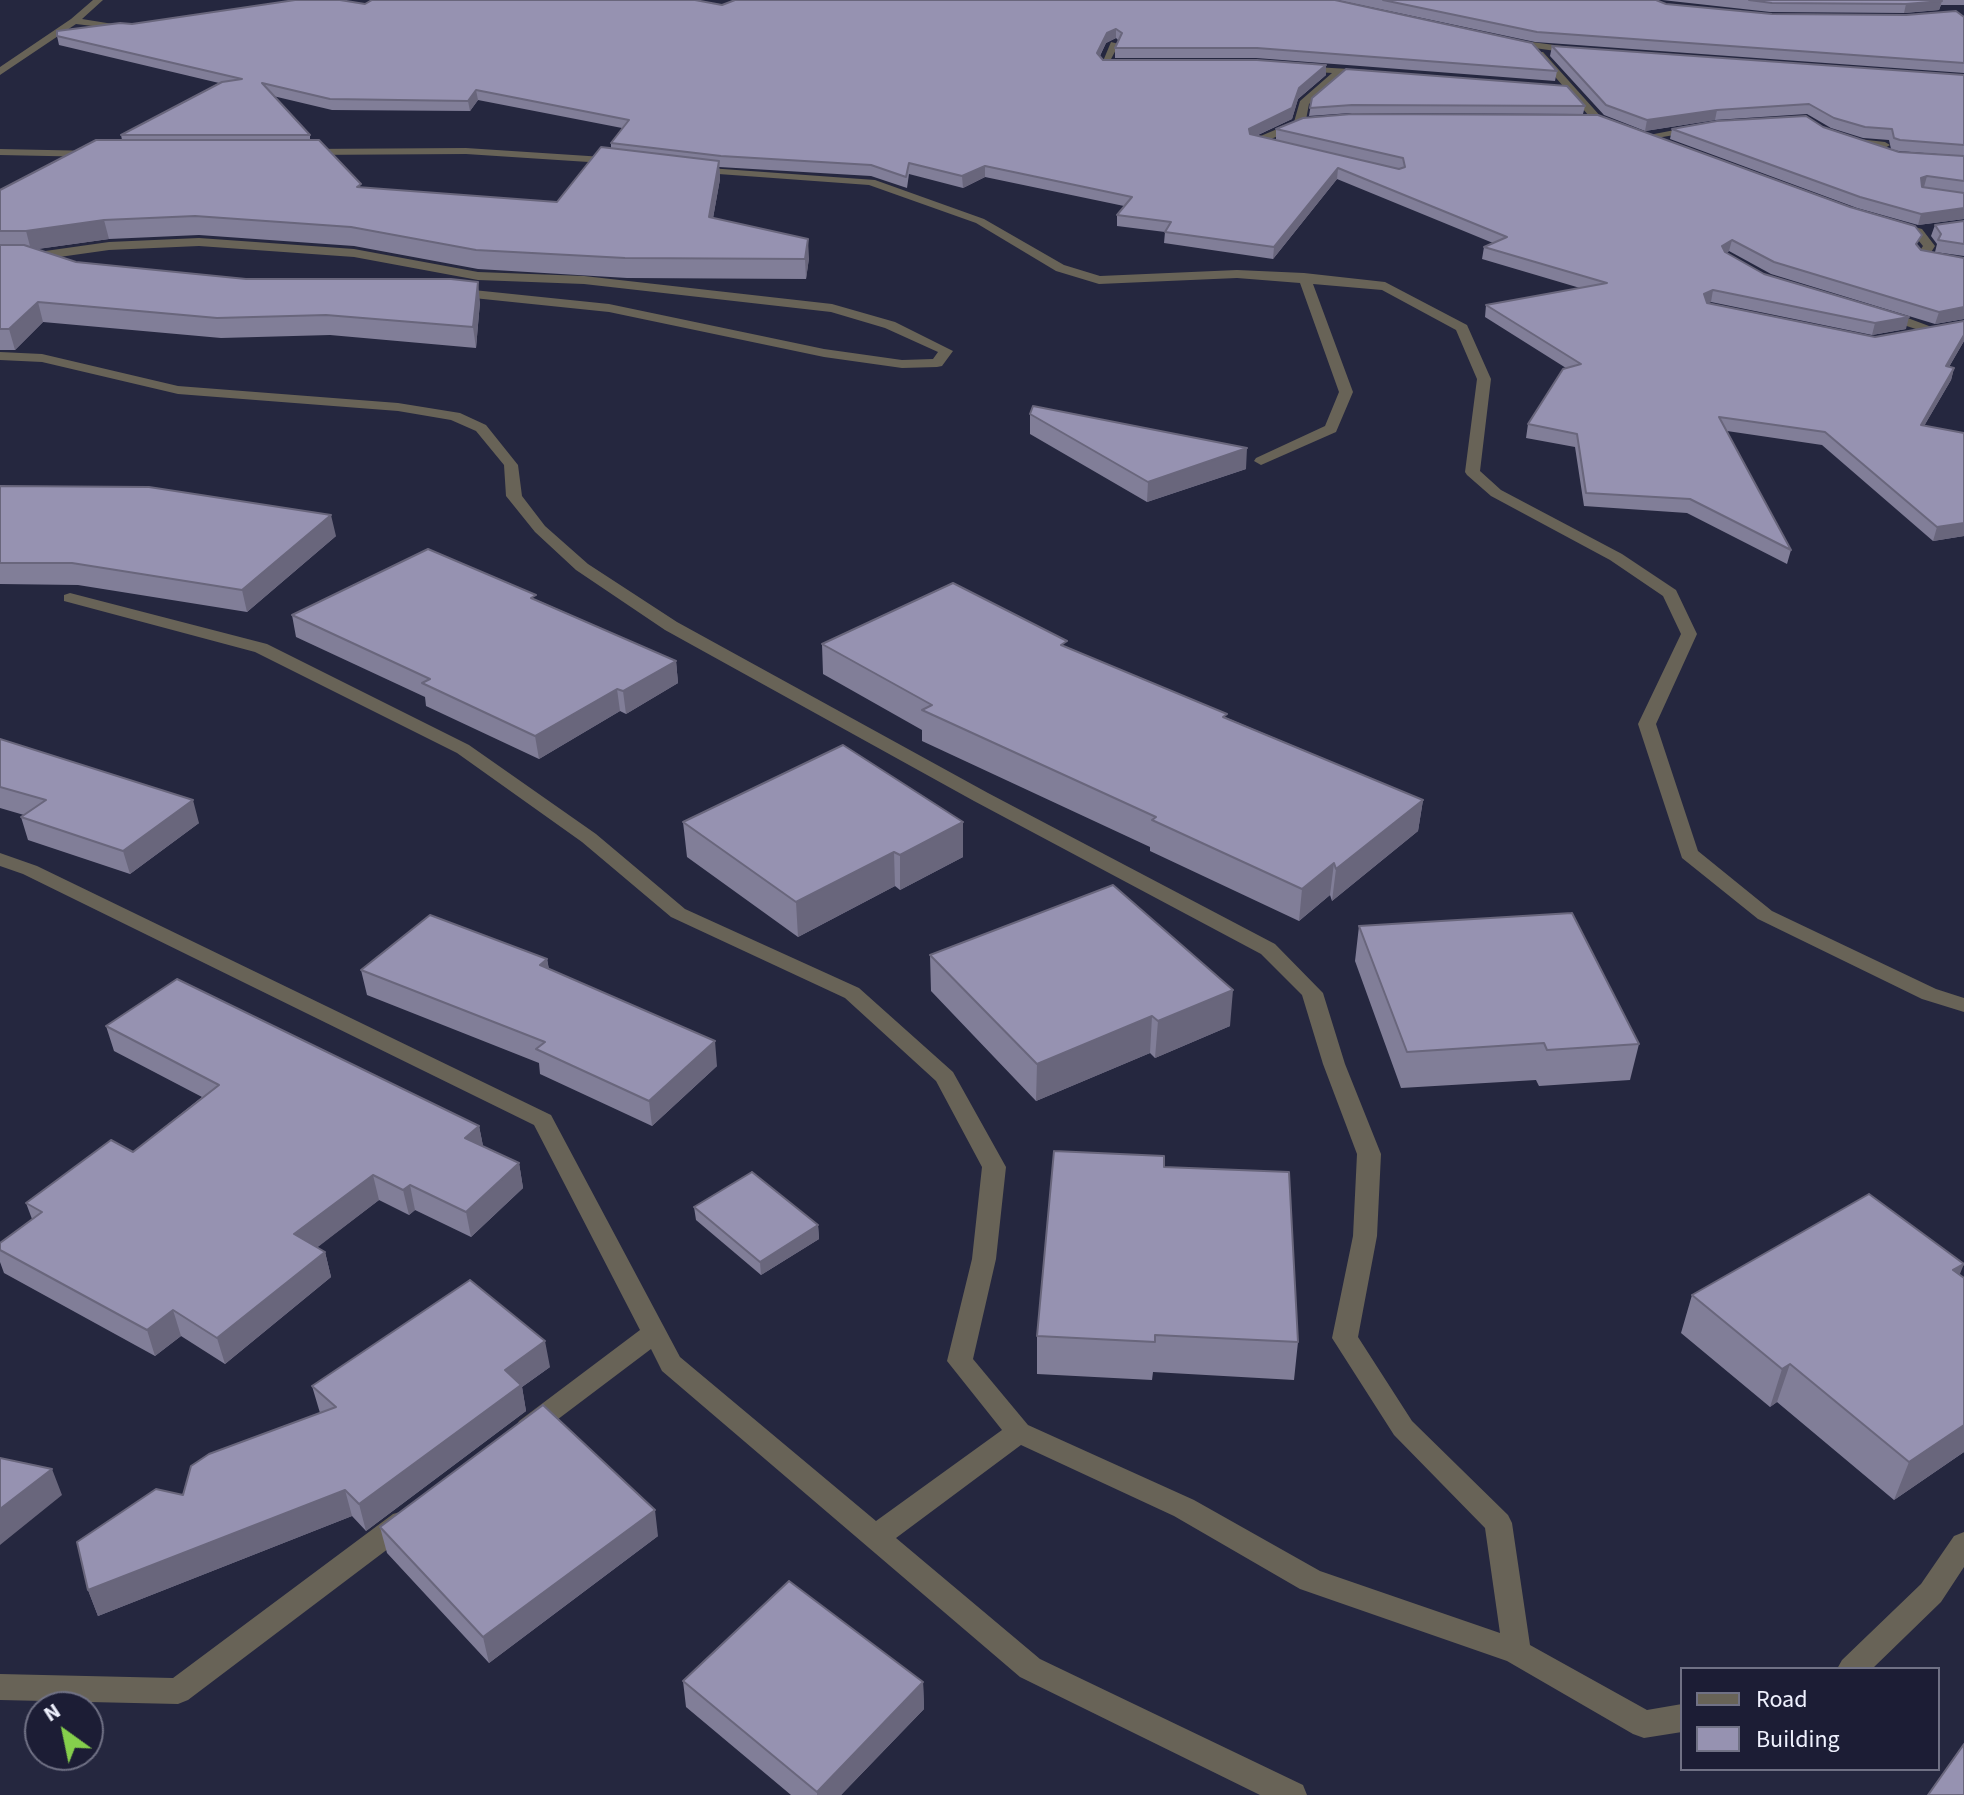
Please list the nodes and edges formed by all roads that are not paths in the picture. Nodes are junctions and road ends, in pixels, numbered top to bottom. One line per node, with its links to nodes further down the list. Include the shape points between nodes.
1 (98, 0): 2 (street)
2 (74, 21): 3 (street); 11 (street)
3 (150, 26)
4 (1490, 38): 6 (street)
5 (1114, 44): 8 (street, via 1104,64)
6 (1535, 48): 7 (street); 14 (street)
7 (1594, 52)
8 (1134, 64)
9 (1285, 67): 10 (street)
10 (1341, 71): 12 (street); 17 (street, via 1304,103)
11 (0, 72)
12 (1386, 75)
13 (1552, 87): 14 (street)
14 (1567, 88): 15 (street, via 1603,122)
15 (1567, 119)
16 (1312, 122): 17 (street)
17 (1299, 123): 23 (street, via 1255,142)
18 (1701, 128): 22 (street, via 1638,135)
19 (1838, 137): 20 (street)
20 (1861, 144): 21 (street); 27 (street)
21 (1885, 145)
22 (1669, 147)
23 (1281, 148)
24 (0, 152): 26 (street)
25 (294, 153): 28 (street, via 466,151)
26 (106, 154)
27 (1896, 157)
28 (631, 162)
29 (676, 168): 36 (street, via 871,182 980,221 1060,268 1099,280)
30 (1891, 224): 33 (street, via 1924,231 1929,246 1922,256)
31 (0, 257): 32 (street)
32 (31, 257): 34 (street); 35 (street, via 109,246 199,242 354,253)
33 (1964, 263)
34 (56, 266)
35 (478, 276): 38 (street); 38 (street, via 584,280 832,308 890,325 946,351 937,363 902,364 609,308)
36 (1304, 277): 44 (street, via 1346,392 1331,429); 47 (street, via 1385,286 1462,328 1484,379 1472,472 1496,493 1616,557 1670,593 1689,634 1647,724 1689,854 1765,915 1929,994)
37 (439, 292): 38 (street)
38 (454, 292)
39 (1873, 311): 41 (street)
40 (1945, 328): 41 (street)
41 (1930, 329): 42 (street)
42 (1901, 336)
43 (0, 356): 54 (street, via 42,358 178,390 398,407 455,416 481,428 511,465 514,496 540,529 582,567 671,626 1268,949 1312,993 1369,1154 1365,1236 1345,1338 1403,1428 1498,1523)
44 (1261, 461)
45 (70, 598): 49 (street, via 261,648 463,749 589,838 678,913 852,993 945,1077 994,1167 984,1259 960,1361)
46 (0, 859): 48 (street, via 543,1120)
47 (1964, 1005)
48 (654, 1333): 50 (street); 52 (street, via 671,1364)
49 (1019, 1432): 52 (street); 54 (street, via 1184,1508 1310,1580)
50 (504, 1446)
51 (429, 1503): 56 (street, via 178,1691)
52 (874, 1538): 58 (street, via 1030,1668)
53 (1964, 1544): 55 (street, via 1931,1593)
54 (1517, 1652): 57 (street, via 1644,1724)
55 (1854, 1667)
56 (0, 1687)
57 (1680, 1718)
58 (1292, 1795)

